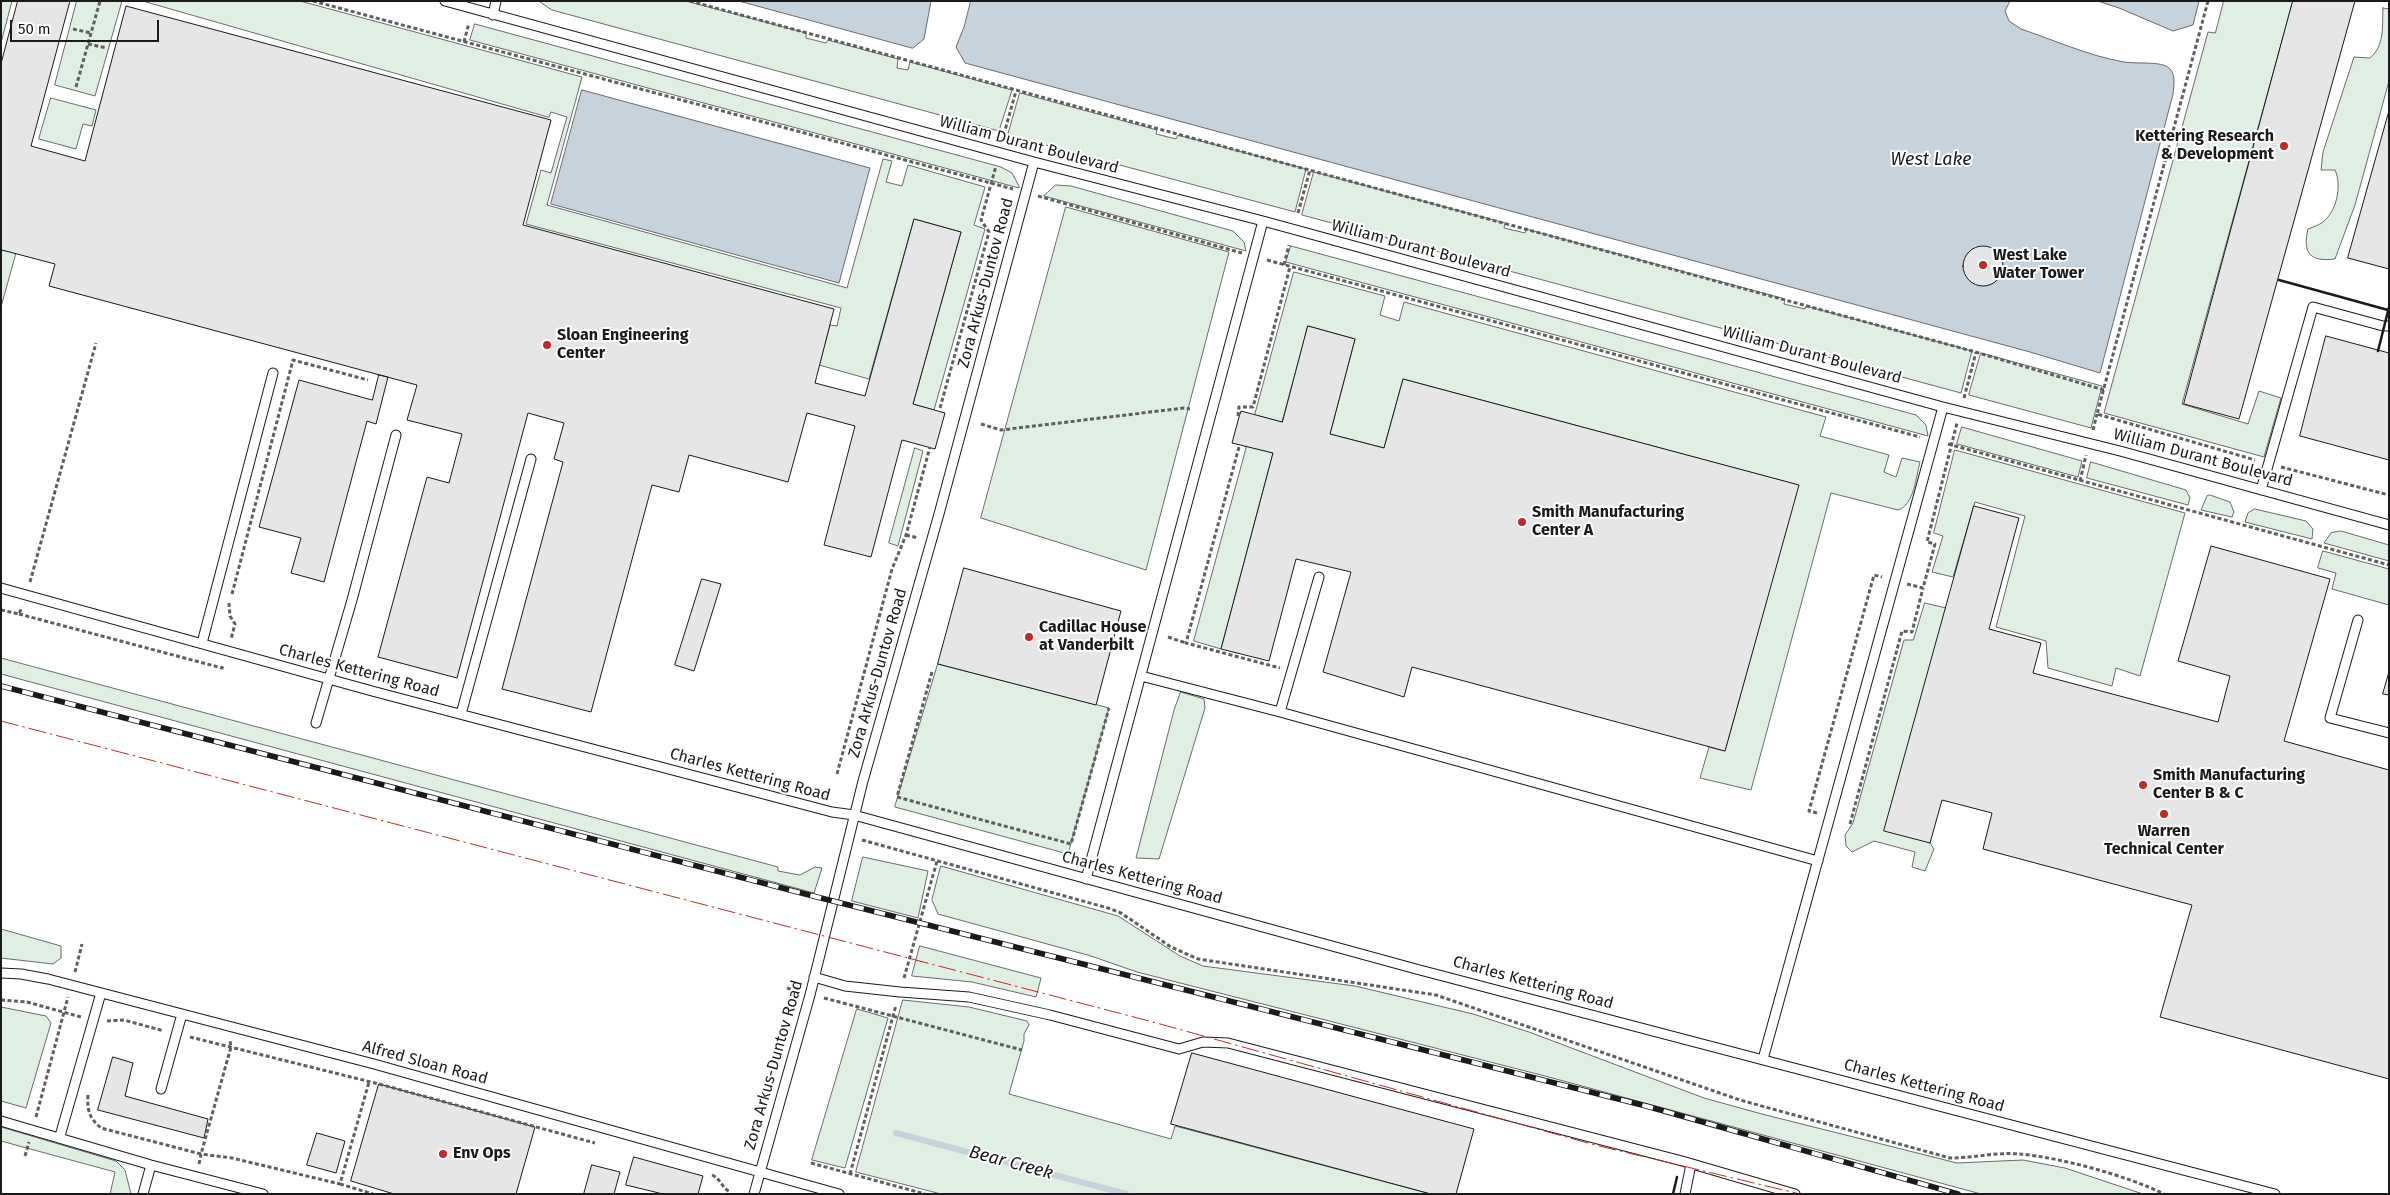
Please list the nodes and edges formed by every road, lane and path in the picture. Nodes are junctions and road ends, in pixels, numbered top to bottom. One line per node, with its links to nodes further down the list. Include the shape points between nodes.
1 (100, 1): 10 (path)
2 (314, 1): 11 (path)
3 (445, 1): 7 (lane, William Durant Boulevard)
4 (496, 1): 7 (lane)
5 (690, 1): 15 (path)
6 (2208, 1): 30 (path)
7 (493, 15): 16 (lane, William Durant Boulevard)
8 (469, 23): 11 (path)
9 (73, 29): 10 (path)
10 (91, 33): 12 (path)
11 (464, 42): 19 (path)
12 (88, 44): 13 (path); 14 (path)
13 (106, 48)
14 (76, 87)
15 (1016, 91): 16 (path); 18 (path)
16 (999, 152): 17 (lane, William Durant Boulevard); 19 (path)
17 (1034, 162): 20 (lane, Zora Arkus-Duntov Road); 22 (lane, William Durant Boulevard)
18 (1310, 170): 21 (path); 30 (path)
19 (991, 184): 20 (path); 32 (path, via 981,220 989,232)
20 (1026, 193): 24 (path); 65 (lane, Zora Arkus-Duntov Road)
21 (1298, 212)
22 (1263, 221): 24 (lane); 31 (lane, William Durant Boulevard)
23 (1289, 245): 25 (path)
24 (1253, 256): 25 (path); 57 (lane)
25 (1284, 265): 26 (path)
26 (1290, 266): 34 (path, via 1253,407 1239,407); 37 (path)
27 (2389, 326): 41 (lane, via 2313,307)
28 (96, 343): 49 (path)
29 (273, 373): 53 (lane)
30 (2104, 390): 41 (path, via 2097,414)
31 (1943, 406): 37 (lane); 42 (lane, William Durant Boulevard)
32 (940, 408)
33 (1190, 409): 35 (path, via 1001,430)
34 (1238, 416)
35 (981, 424)
36 (396, 435): 58 (lane)
37 (1934, 441): 45 (path); 69 (lane)
38 (930, 447): 64 (path, via 906,535 892,569)
39 (1239, 448): 54 (path)
40 (531, 459): 61 (lane)
41 (2269, 464): 42 (lane); 43 (path)
42 (2261, 490): 44 (lane, William Durant Boulevard)
43 (2389, 495)
44 (2389, 525)
45 (2389, 565)
46 (1319, 577): 60 (lane)
47 (1, 588): 49 (lane, Charles Kettering Road)
48 (1923, 588): 66 (path, via 1912,632 1902,631)
49 (26, 595): 50 (path, via 19,614); 53 (lane, Charles Kettering Road)
50 (1, 610)
51 (2358, 620): 63 (lane, via 2330,718)
52 (1168, 637): 54 (path)
53 (202, 643): 58 (lane, Charles Kettering Road)
54 (1186, 643): 55 (path)
55 (1284, 669)
56 (932, 672): 59 (path, via 897,798 1071,844)
57 (1141, 676): 60 (lane); 70 (lane)
58 (329, 678): 61 (lane, Charles Kettering Road); 62 (lane)
59 (1109, 708)
60 (1280, 712): 69 (lane)
61 (461, 714): 65 (lane, Charles Kettering Road, via 832,812)
62 (316, 724)
63 (2389, 733)
64 (837, 774)
65 (854, 815): 67 (lane, Zora Arkus-Duntov Road); 70 (lane, Charles Kettering Road)
66 (1850, 824)
67 (848, 836): 68 (path); 73 (lane, Zora Arkus-Duntov Road)
68 (938, 861): 76 (path); 113 (path, via 1108,908 1121,913 1171,947 1198,958 1436,995 1740,1100 1950,1158 2017,1154 2052,1158 2148,1186)
69 (1818, 861): 86 (lane)
70 (1086, 879): 86 (lane, Charles Kettering Road)
71 (82, 944): 74 (path)
72 (1, 973): 74 (lane, Alfred Sloan Road)
73 (814, 977): 76 (lane, via 845,986); 78 (lane, Zora Arkus-Duntov Road)
74 (72, 985): 77 (lane, Alfred Sloan Road); 80 (path)
75 (787, 988): 78 (path)
76 (900, 992): 82 (path); 97 (lane, via 969,997 1179,1049 1202,1042 1228,1043)
77 (101, 993): 81 (lane, Alfred Sloan Road); 83 (lane)
78 (810, 996): 82 (path); 100 (lane, Zora Arkus-Duntov Road)
79 (1, 1000): 80 (path, via 27,1002)
80 (64, 1012): 83 (path); 91 (path)
81 (182, 1014): 84 (lane); 87 (lane, Alfred Sloan Road)
82 (893, 1016): 85 (path); 101 (path)
83 (94, 1020): 84 (path, via 124,1020); 92 (lane)
84 (176, 1034): 88 (path); 89 (lane)
85 (1022, 1050)
86 (1763, 1059): 114 (lane, Charles Kettering Road)
87 (374, 1064): 88 (path); 100 (lane, Alfred Sloan Road)
88 (369, 1082): 93 (path); 102 (path)
89 (161, 1088)
90 (1, 1121): 91 (lane)
91 (33, 1129): 92 (lane); 95 (path)
92 (60, 1136): 98 (lane)
93 (602, 1144)
94 (201, 1154): 102 (path, via 232,1158)
95 (26, 1156)
96 (811, 1163): 101 (path)
97 (1691, 1164): 111 (lane); 112 (lane)
98 (151, 1165): 103 (lane); 105 (lane)
99 (706, 1172): 104 (path, via 718,1178 724,1189)
100 (760, 1172): 108 (lane, Zora Arkus-Duntov Road); 109 (lane, Alfred Sloan Road)
101 (850, 1174): 110 (path)
102 (340, 1184): 107 (path)
103 (251, 1192): 106 (lane)
104 (730, 1192)
105 (143, 1194)
106 (263, 1194)
107 (373, 1194)
108 (754, 1194)
109 (838, 1194)
110 (925, 1194)
111 (1684, 1194)
112 (1795, 1194)
113 (2164, 1194)
114 (2275, 1194)

